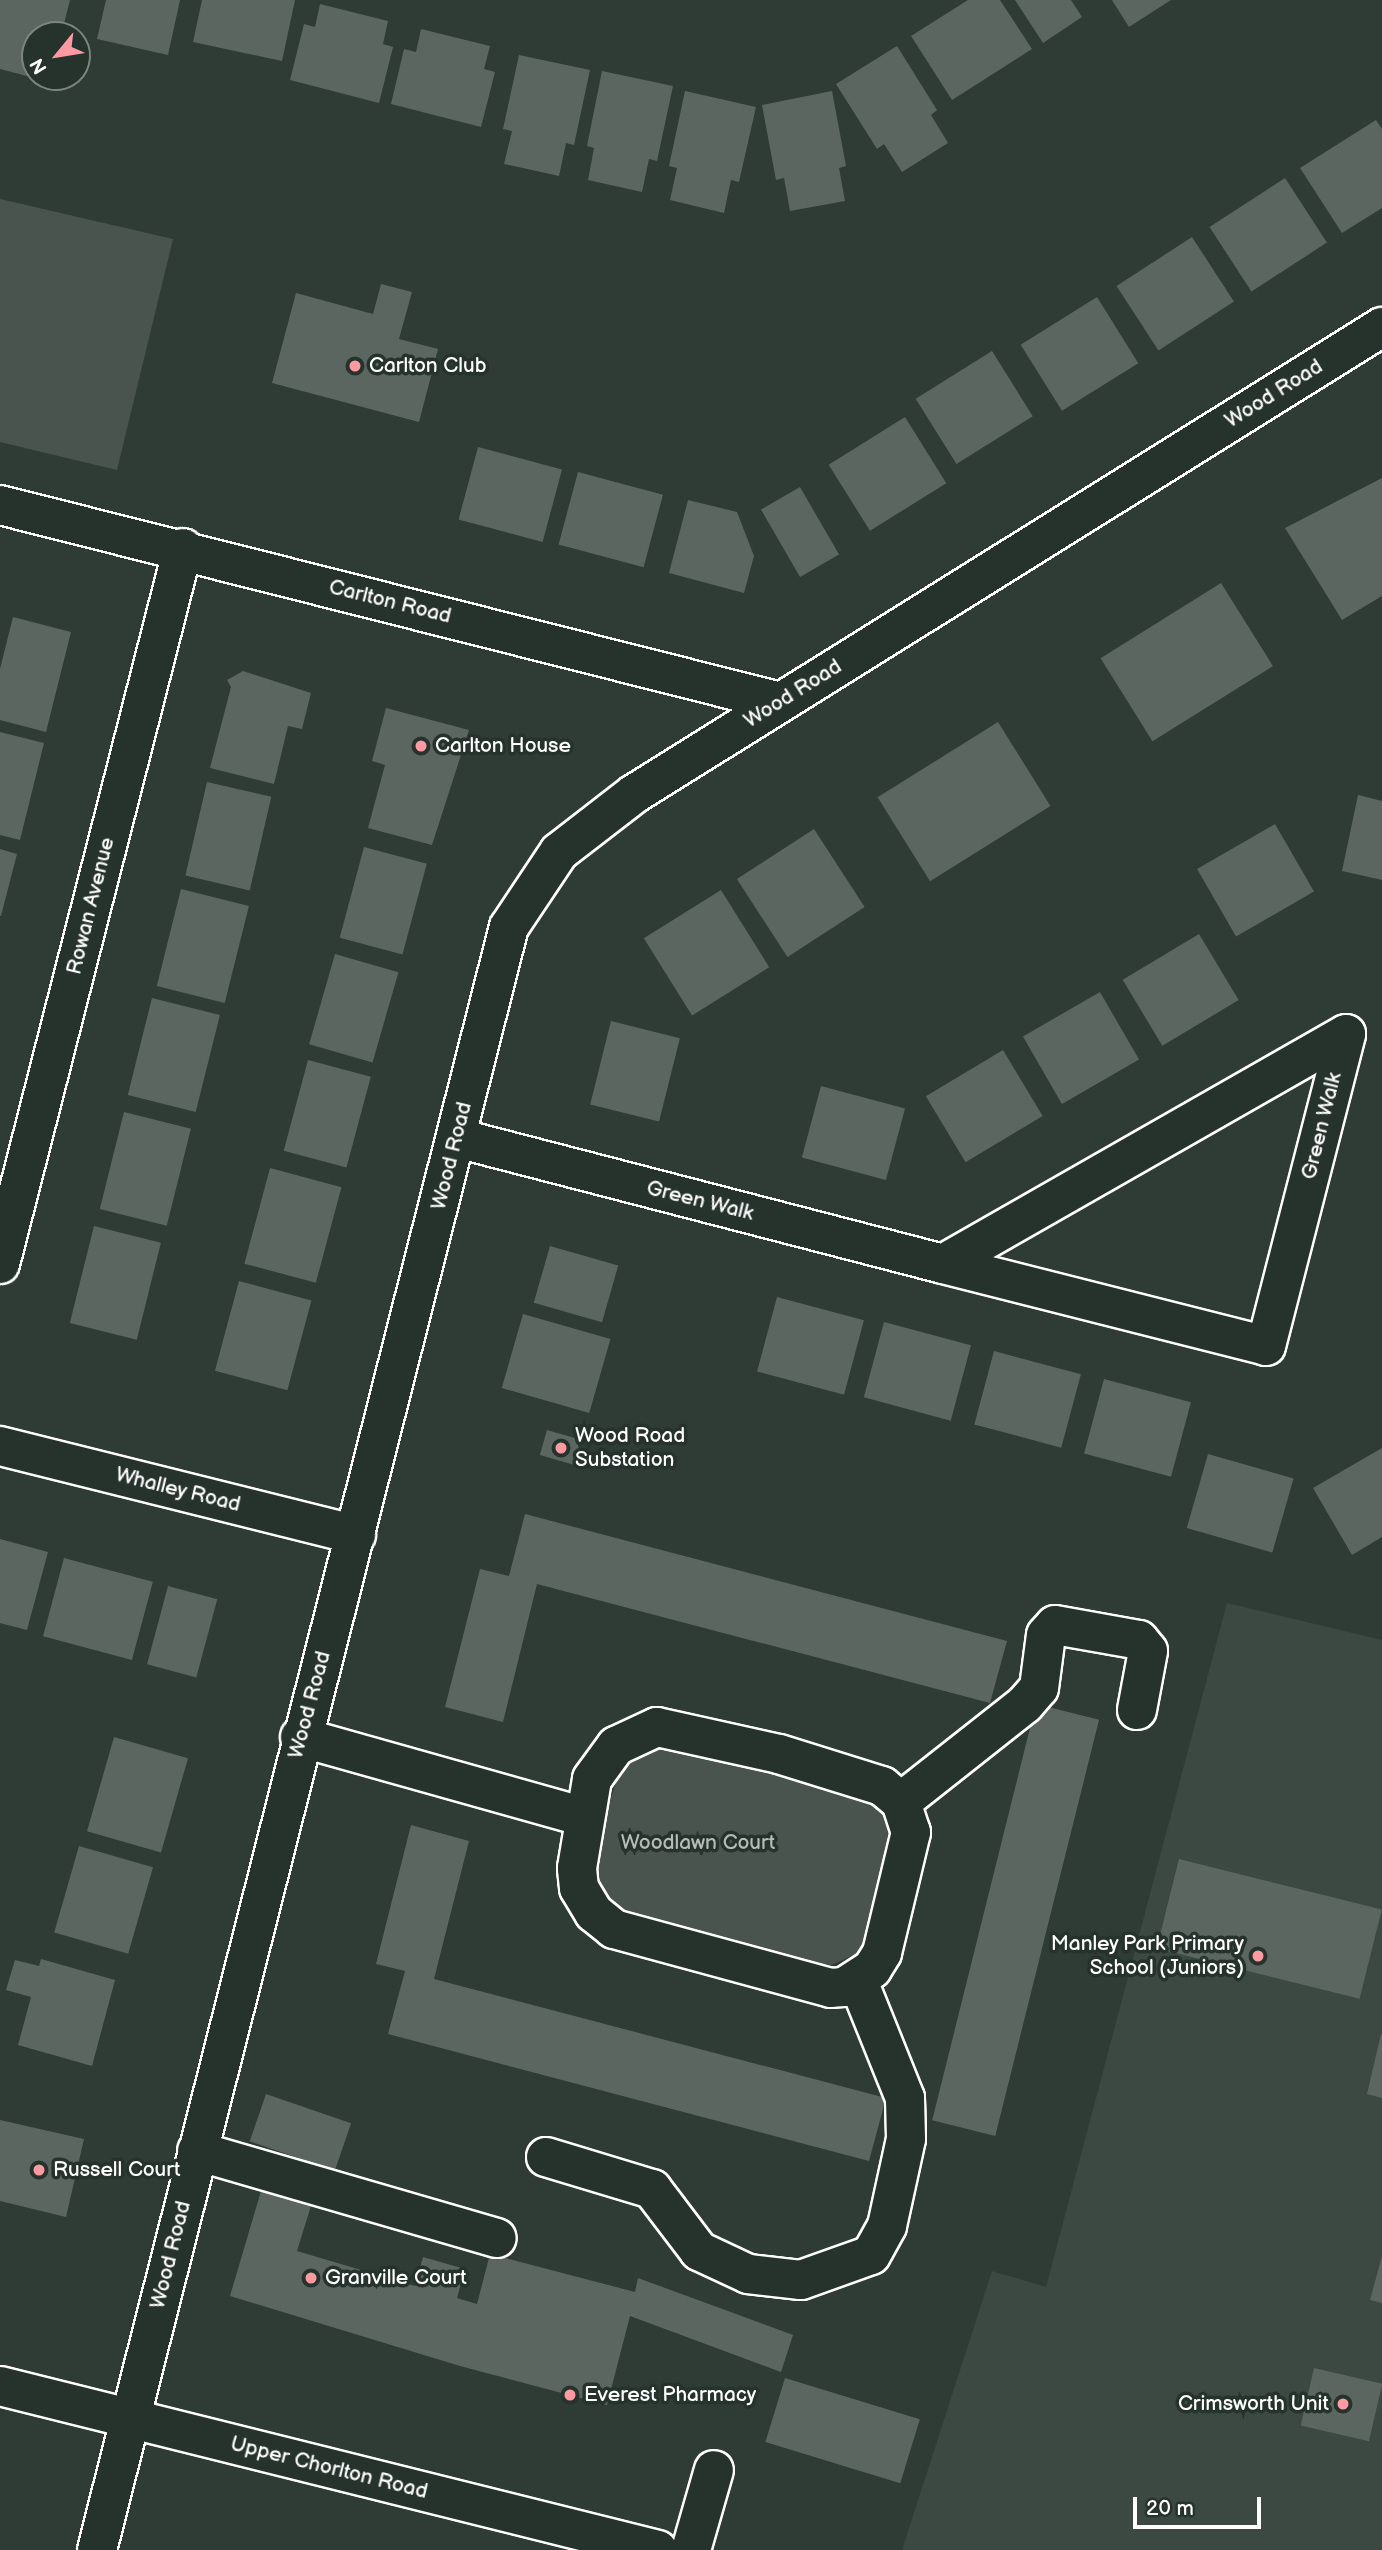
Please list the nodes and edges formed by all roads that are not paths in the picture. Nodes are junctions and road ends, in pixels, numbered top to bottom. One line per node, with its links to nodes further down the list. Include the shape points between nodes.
1 (1382, 327): 4 (street, Wood Road)
2 (0, 505): 3 (street, Carlton Road)
3 (183, 548): 4 (street, Carlton Road); 6 (street, Rowan Avenue)
4 (780, 702): 5 (street, Wood Road, via 634,794 559,852 509,927)
5 (457, 1138): 7 (street, Green Walk); 9 (street, Wood Road)
6 (0, 1264)
7 (943, 1264): 7 (street, Green Walk, via 1266,1346 1346,1034 1121,1162)
8 (0, 1446): 9 (street, Whalley Road)
9 (356, 1535): 11 (street, Wood Road)
10 (1137, 1710): 12 (street, via 1149,1651 1139,1640 1055,1625 1046,1635 1039,1688)
11 (300, 1737): 13 (street); 15 (street, Wood Road)
12 (901, 1802): 13 (street, via 882,1786 779,1754 657,1727 615,1746 601,1763); 14 (street, via 911,1832 898,1896 882,1953)
13 (584, 1817): 14 (street, via 579,1888 604,1923 831,1987)
14 (858, 1981): 16 (street, via 905,2098 903,2151 887,2226 871,2255 801,2280 748,2274 699,2251 652,2189)
15 (197, 2151): 17 (street); 19 (street, Wood Road)
16 (546, 2157)
17 (496, 2238)
18 (0, 2386): 19 (street, Upper Chorlton Road)
19 (130, 2418): 21 (street, Wood Road); 22 (street, Upper Chorlton Road)
20 (715, 2470): 23 (street)
21 (97, 2550)
22 (658, 2550)
23 (691, 2550)

